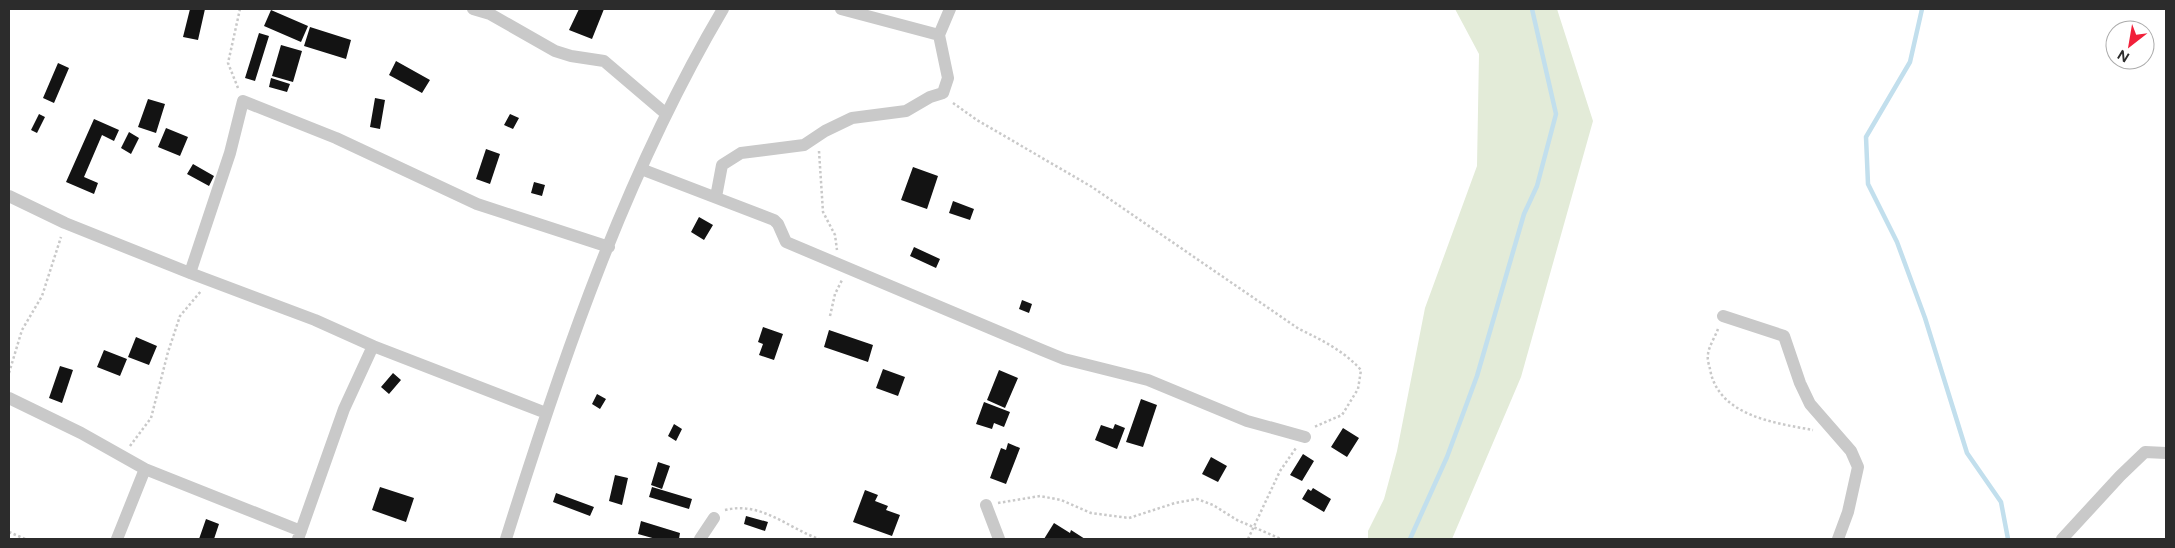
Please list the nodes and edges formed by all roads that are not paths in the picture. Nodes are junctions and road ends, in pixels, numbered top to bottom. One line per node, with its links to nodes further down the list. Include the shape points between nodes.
1 (474, 9): 6 (street, via 490,14 555,51 604,61)
2 (723, 9): 6 (street)
3 (841, 9): 5 (street)
4 (950, 9): 5 (street)
5 (939, 35): 9 (street, via 948,78 943,93 906,111 852,118 804,145 741,153 722,164)
6 (666, 113): 7 (street)
7 (642, 169): 9 (street); 10 (street)
8 (9, 196): 11 (street, via 66,223)
9 (716, 196): 16 (street, via 774,220 786,242 1064,359 1148,380 1247,421)
10 (609, 247): 11 (street, via 477,204 336,138 243,101 230,153); 15 (street)
11 (190, 273): 13 (street, via 315,320)
12 (1723, 316): 26 (street, via 1784,336 1810,404 1851,451 1858,467)
13 (373, 346): 15 (street); 21 (street, via 344,409)
14 (9, 398): 18 (street)
15 (546, 413): 23 (street)
16 (1305, 437)
17 (2166, 453): 27 (street, via 2145,452)
18 (145, 469): 21 (street); 22 (street)
19 (986, 505): 25 (street)
20 (714, 518): 24 (street)
21 (299, 535)
22 (118, 539)
23 (506, 539)
24 (700, 539)
25 (999, 539)
26 (1838, 539)
27 (2062, 539)

